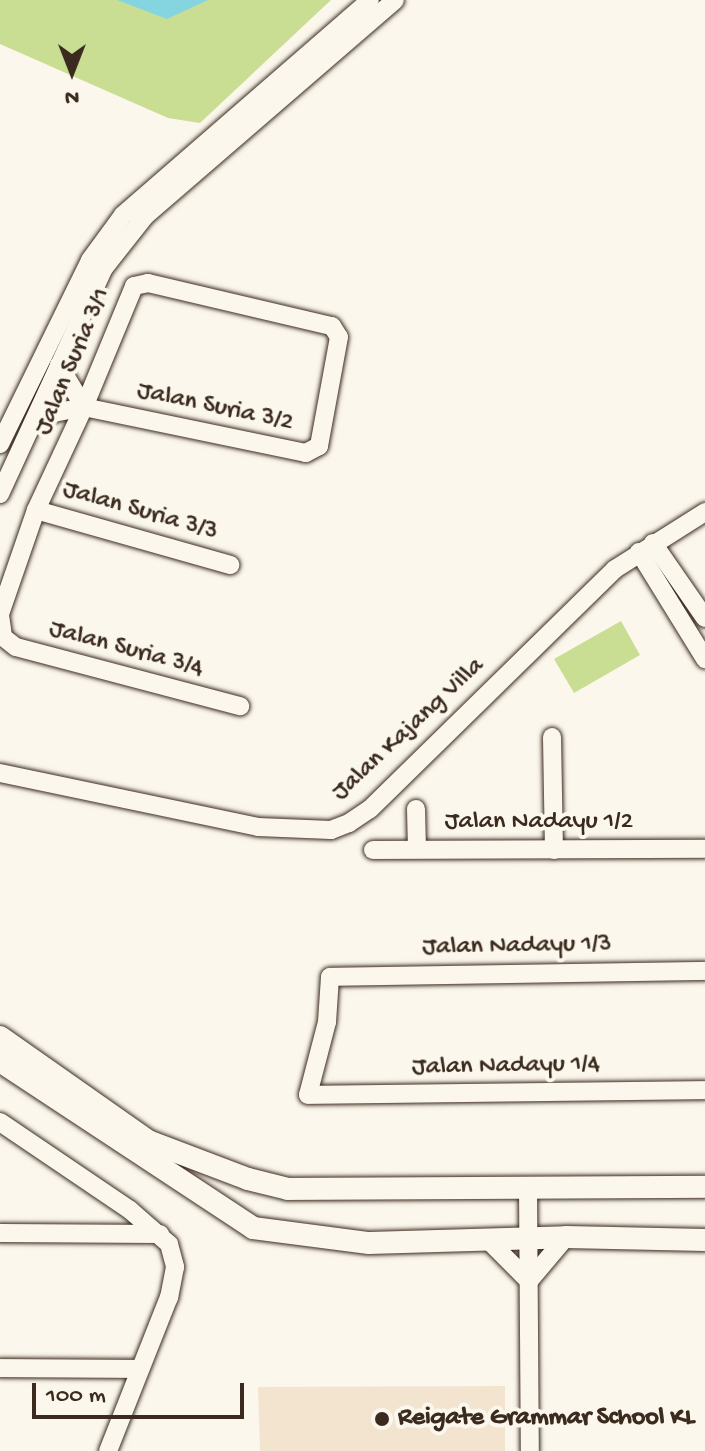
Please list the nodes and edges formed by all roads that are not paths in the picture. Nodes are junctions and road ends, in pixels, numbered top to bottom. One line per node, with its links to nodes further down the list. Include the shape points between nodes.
1 (370, 0): 7 (street, via 123,215 90,260)
2 (395, 0): 4 (street, via 145,216 104,268)
3 (339, 337): 5 (street, Jalan Suria 3/1, via 332,326 148,283 134,286); 5 (street, Jalan Suria 3/2, via 319,446 306,453)
4 (59, 365): 5 (street); 6 (street)
5 (84, 407): 6 (street, Jalan Suria 3/2); 9 (street, Jalan Suria 3/1)
6 (38, 416): 8 (street)
7 (0, 444)
8 (0, 494)
9 (36, 510): 13 (street, Jalan Suria 3/3); 17 (street, Jalan Suria 3/1)
10 (705, 512): 11 (street, Jalan Kajang Villa)
11 (678, 528): 12 (street, Jalan Kajang Villa); 15 (street)
12 (646, 548): 14 (street, Jalan Kajang Villa); 15 (street)
13 (230, 565)
14 (615, 569): 15 (street); 22 (street, Jalan Kajang Villa, via 370,809 331,830 258,827)
15 (663, 570): 16 (street)
16 (694, 611): 19 (street)
17 (0, 615): 18 (street, Jalan Suria 3/1)
18 (3, 637): 20 (street, Jalan Suria 3/4, via 16,647)
19 (703, 649)
20 (240, 706)
21 (552, 737): 27 (street)
22 (0, 773)
23 (416, 809): 24 (street)
24 (417, 849): 26 (street, Jalan Nadayu 1/2); 27 (street, Jalan Nadayu 1/2)
25 (705, 849): 27 (street, Jalan Nadayu 1/2)
26 (373, 850)
27 (554, 850)
28 (705, 971): 32 (street, Jalan Nadayu 1/3, via 330,977 327,1022)
29 (0, 1037): 35 (street, via 148,1141 248,1179 330,1192)
30 (0, 1061): 42 (street, via 253,1228 369,1243)
31 (705, 1090): 32 (street, Jalan Nadayu 1/4)
32 (308, 1095)
33 (0, 1122): 36 (street)
34 (705, 1187): 35 (street)
35 (528, 1188): 40 (street)
36 (130, 1210): 38 (street, via 133,1223); 39 (street)
37 (0, 1233): 38 (street)
38 (118, 1233): 39 (street)
39 (163, 1235): 46 (street, via 175,1267 173,1282)
40 (528, 1237): 41 (street); 42 (street); 44 (street)
41 (566, 1237): 43 (street); 44 (street)
42 (488, 1240): 44 (street)
43 (705, 1240)
44 (529, 1281): 48 (street)
45 (0, 1368): 46 (street)
46 (139, 1369): 47 (street)
47 (108, 1451)
48 (530, 1451)

